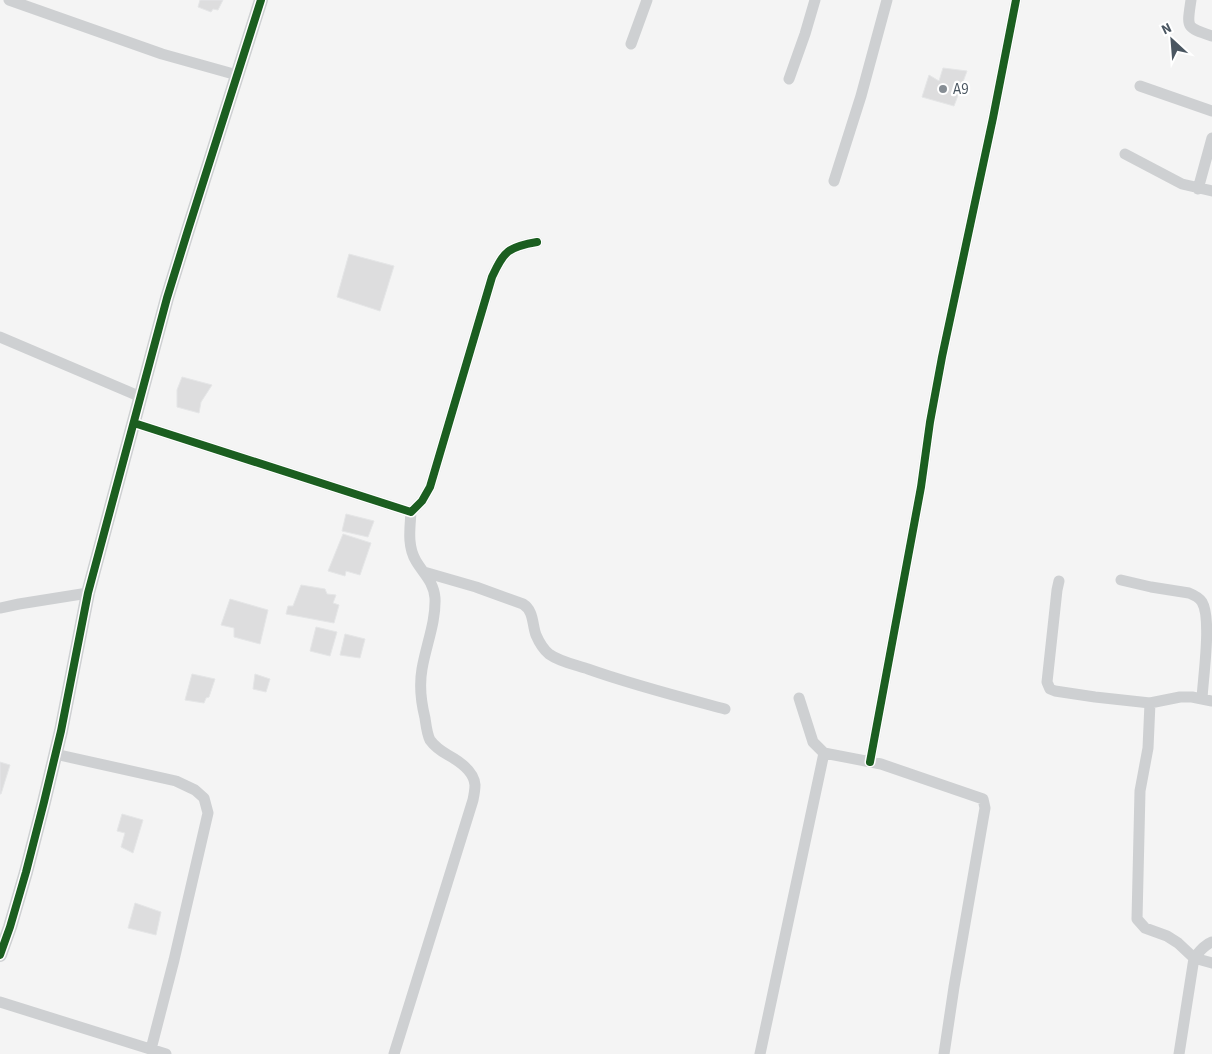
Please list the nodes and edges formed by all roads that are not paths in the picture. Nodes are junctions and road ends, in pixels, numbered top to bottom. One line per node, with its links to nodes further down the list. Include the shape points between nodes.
1 (8, 0): 10 (street, via 162,54)
2 (261, 0): 10 (street)
3 (647, 0): 9 (street)
4 (815, 0): 11 (street)
5 (887, 0): 16 (street)
6 (1016, 0): 35 (street, via 940,366)
7 (1191, 0): 8 (street, via 1188,17 1191,27)
8 (1212, 36)
9 (631, 44)
10 (237, 75): 21 (street, via 167,298)
11 (790, 79)
12 (1140, 86): 13 (street)
13 (1212, 111)
14 (1212, 138): 17 (street)
15 (1125, 154): 17 (street)
16 (834, 181)
17 (1198, 189): 18 (street)
18 (1212, 191)
19 (537, 242): 23 (street, via 508,252 492,277 430,488)
20 (0, 337): 21 (street)
21 (141, 397): 22 (street)
22 (134, 423): 23 (street); 27 (street)
23 (411, 512): 24 (street, via 410,547)
24 (424, 572): 32 (street, via 523,604 531,613 541,645 555,658); 44 (street, via 435,596 430,640 420,679 428,732 438,749 461,762 475,783 473,800)
25 (1120, 580): 30 (street, via 1189,593 1201,600 1207,615)
26 (1059, 581): 31 (street, via 1048,686 1055,691)
27 (88, 593): 28 (street); 33 (street)
28 (0, 608)
29 (799, 698): 34 (street, via 814,742)
30 (1207, 700): 31 (street, via 1180,697)
31 (1150, 703): 39 (street, via 1148,748 1140,791 1137,919 1145,928 1168,936)
32 (725, 709)
33 (55, 754): 36 (street, via 26,872); 42 (street, via 176,781 204,798 208,813)
34 (824, 754): 35 (street); 45 (street)
35 (870, 762): 46 (street, via 976,796 985,804)
36 (5, 926): 38 (street)
37 (1212, 942): 39 (street)
38 (0, 955)
39 (1194, 958): 40 (street); 47 (street)
40 (1212, 963)
41 (0, 1002): 42 (street)
42 (151, 1049): 43 (street)
43 (166, 1054)
44 (394, 1054)
45 (760, 1054)
46 (944, 1054)
47 (1179, 1054)

